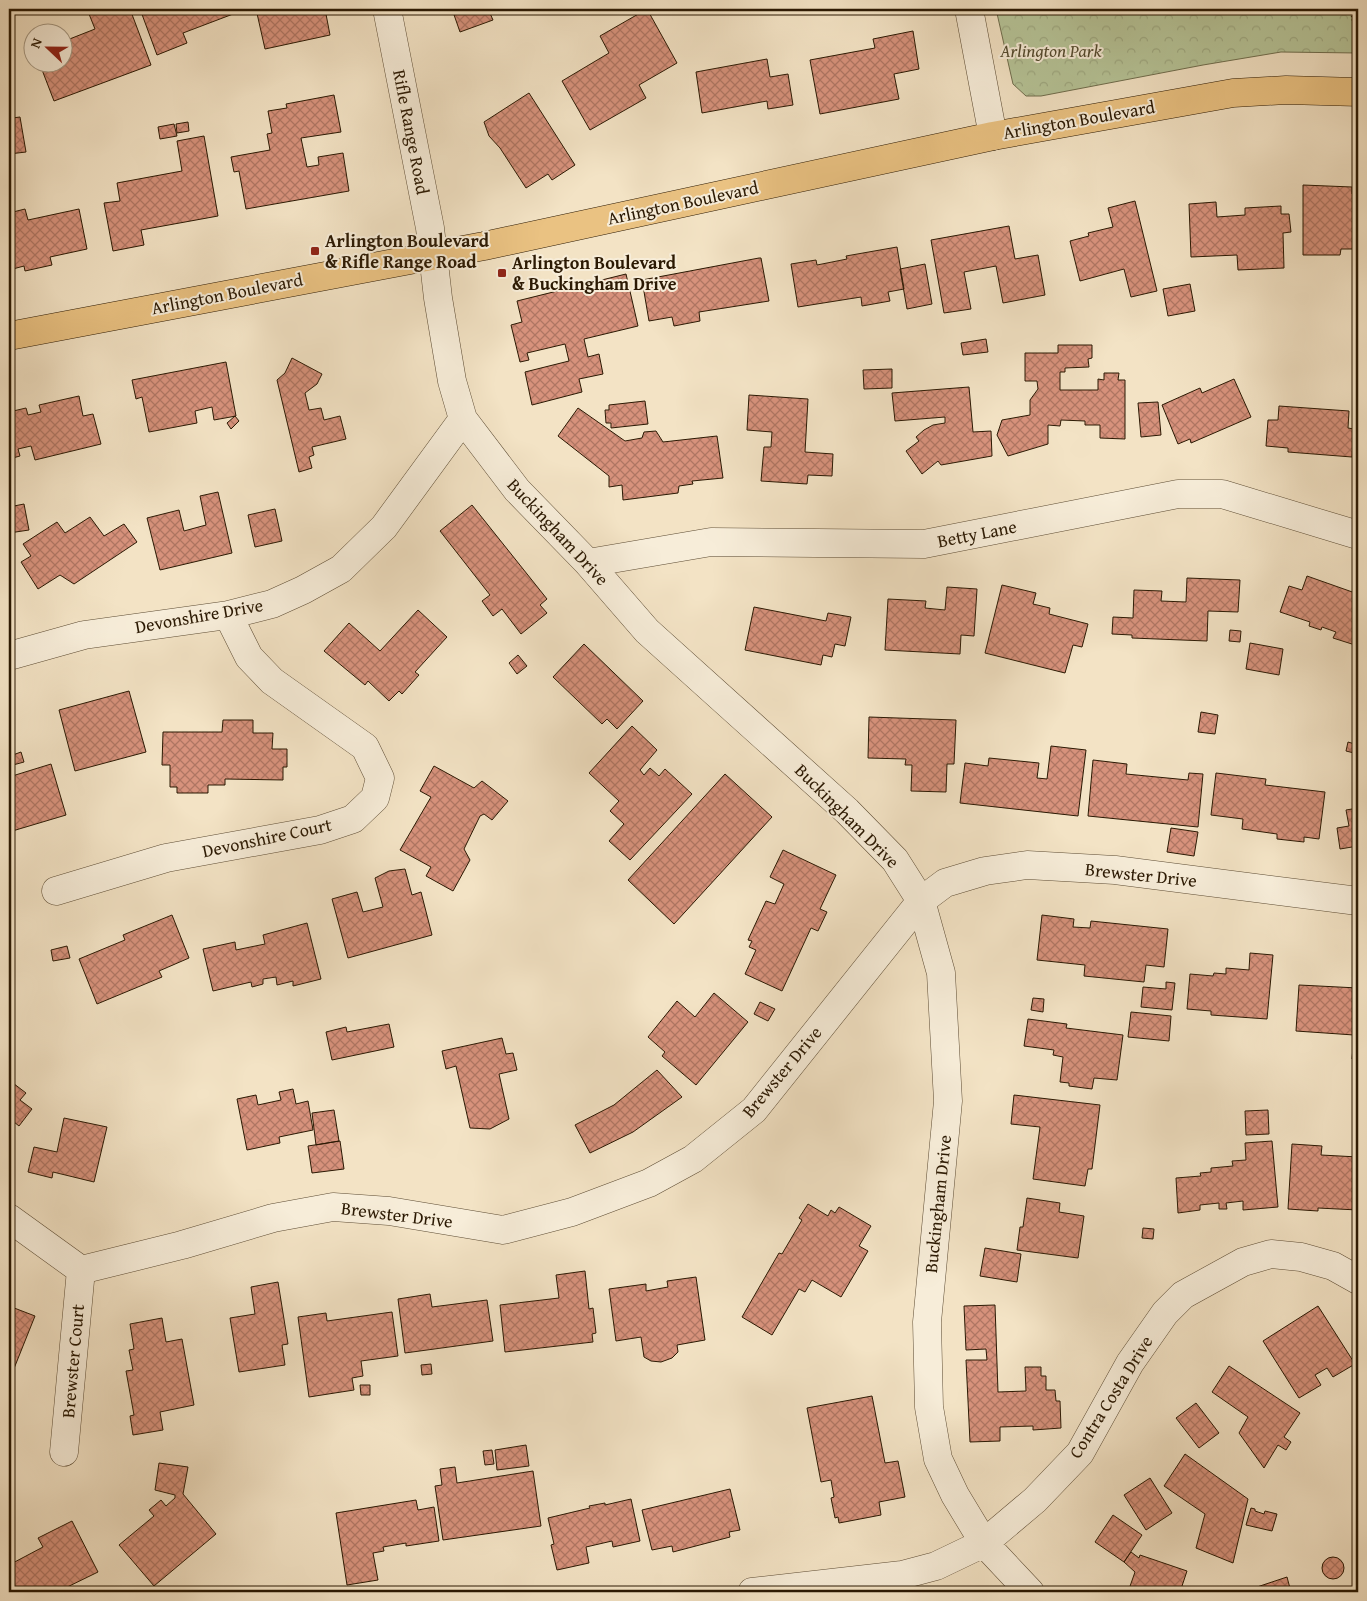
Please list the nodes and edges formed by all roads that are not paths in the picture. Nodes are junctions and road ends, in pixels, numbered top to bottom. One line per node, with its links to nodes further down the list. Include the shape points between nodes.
1 (387, 9): 5 (street, Rifle Range Road, via 429,224)
2 (969, 9): 4 (street)
3 (1357, 92): 4 (main road, Arlington Boulevard, via 1286,90 1232,93)
4 (993, 136): 5 (main road, Arlington Boulevard)
5 (432, 256): 6 (main road, Arlington Boulevard); 7 (street, Buckingham Drive, via 452,381)
6 (9, 336)
7 (463, 419): 9 (street, Buckingham Drive, via 517,490); 10 (street, Devonshire Drive, via 384,527 341,569 272,604)
8 (1358, 535): 9 (street, Betty Lane, via 1222,494 1178,494 924,544 711,542)
9 (588, 563): 13 (street, Buckingham Drive, via 647,631 854,818 895,860)
10 (228, 615): 11 (street, Devonshire Drive, via 84,635); 12 (street, Devonshire Court, via 249,657 272,681 365,747 380,778 375,798 353,818 320,830 166,858)
11 (9, 656)
12 (56, 891)
13 (921, 901): 14 (street, Brewster Drive, via 945,883 985,871 1027,865 1115,870); 16 (street, Brewster Drive, via 754,1110 693,1159 649,1183 572,1212 504,1230 389,1211 333,1207 273,1218); 19 (street, Buckingham Drive, via 941,973 948,1101 927,1322 929,1407 938,1459)
14 (1358, 901)
15 (9, 1218): 16 (street)
16 (81, 1270): 18 (street, Brewster Court)
17 (1358, 1280): 19 (street, Contra Costa Drive, via 1333,1266 1301,1257 1271,1254 1243,1262 1183,1295 1165,1313 1130,1364 1080,1453 1036,1500)
18 (64, 1452)
19 (984, 1543): 20 (street, Contra Costa Drive, via 936,1566 902,1575); 21 (street, Buckingham Drive)
20 (752, 1592)
21 (1030, 1592)

